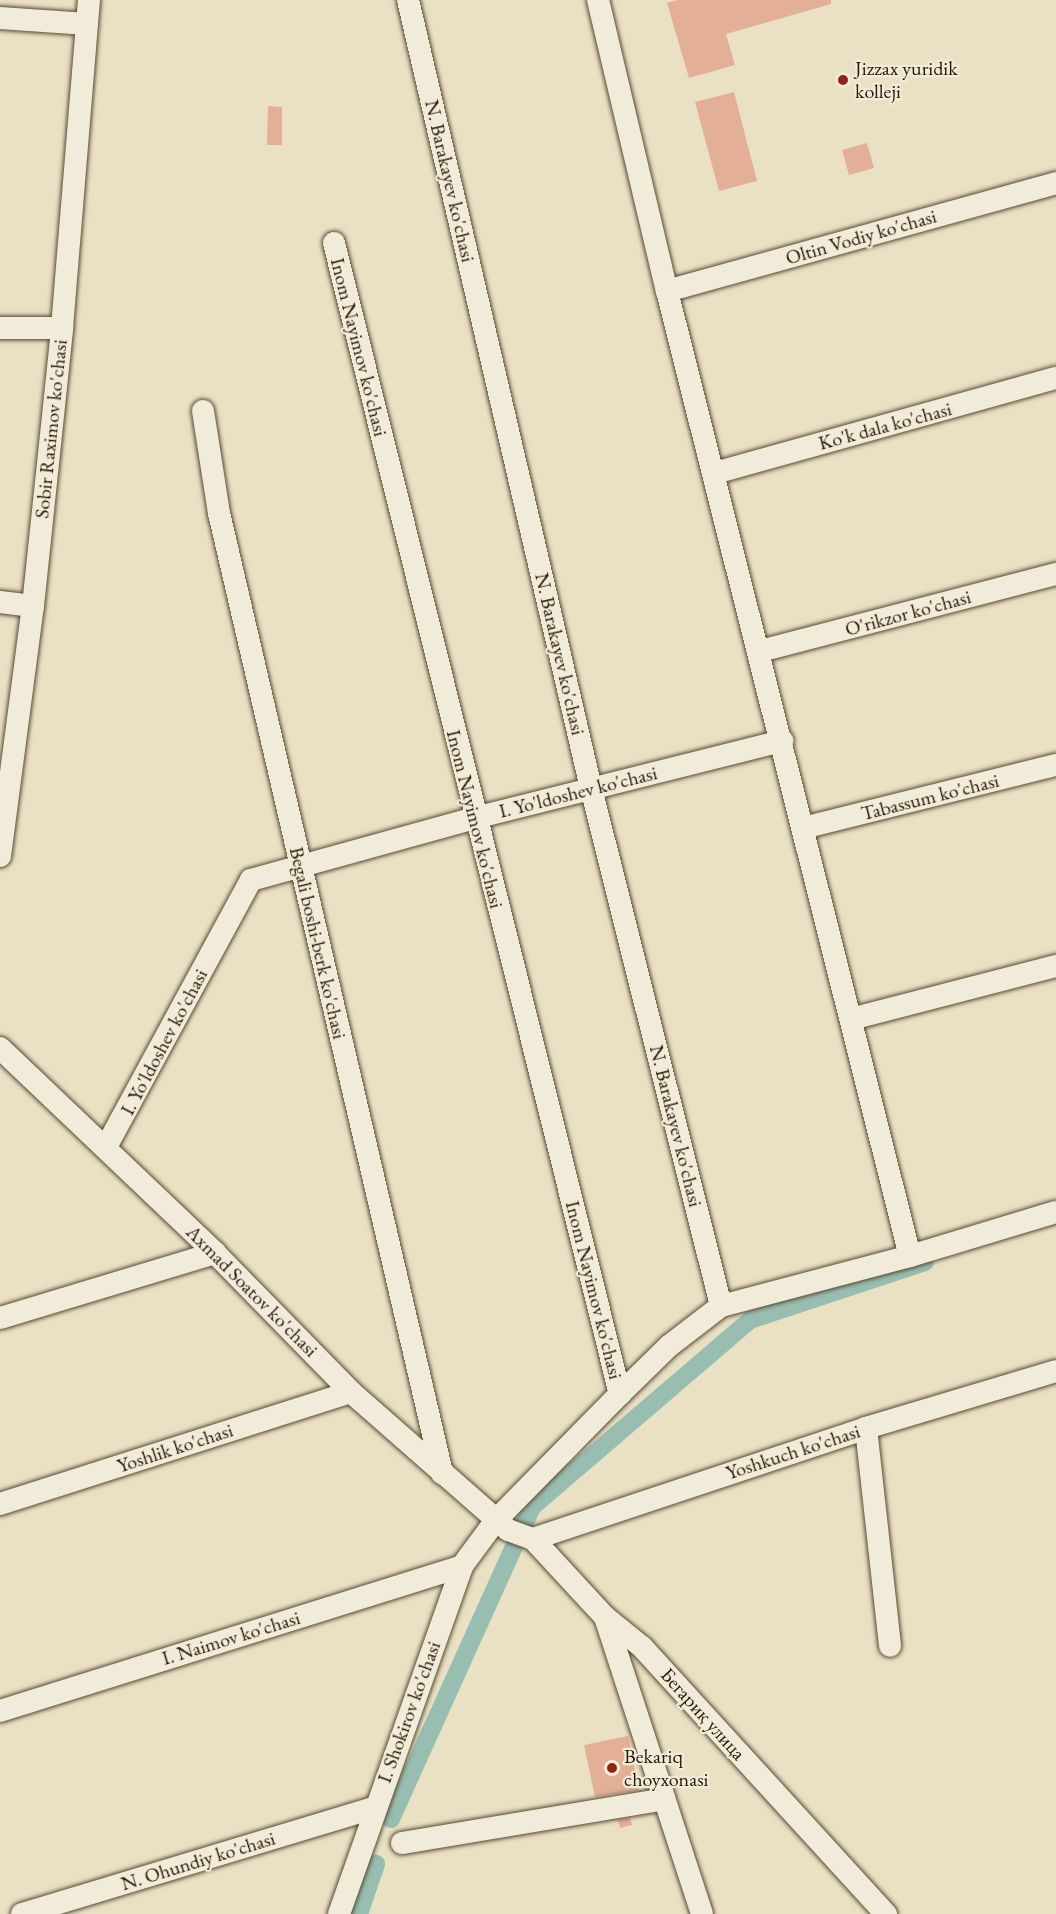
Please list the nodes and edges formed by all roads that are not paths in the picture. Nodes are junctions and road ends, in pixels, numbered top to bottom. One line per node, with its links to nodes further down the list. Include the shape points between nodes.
1 (89, 0): 5 (street, Sobir Raximov ko'chasi)
2 (408, 0): 20 (street, N. Barakayev ko'chasi)
3 (598, 0): 8 (street)
4 (0, 18): 5 (street)
5 (87, 24): 10 (street, Sobir Raximov ko'chasi)
6 (1056, 183): 8 (street, Oltin Vodiy ko'chasi)
7 (334, 243): 21 (street, Inom Nayimov ko'chasi)
8 (667, 291): 13 (street)
9 (0, 328): 10 (street)
10 (62, 328): 16 (street, Sobir Raximov ko'chasi)
11 (1056, 378): 13 (street, Ko'k dala ko'chasi)
12 (203, 411): 24 (street, Begali boshi-berk ko'chasi, via 219,513)
13 (715, 472): 17 (street)
14 (1056, 574): 17 (street, O'rikzor ko'chasi)
15 (0, 602): 16 (street)
16 (33, 606): 23 (street, Sobir Raximov ko'chasi)
17 (760, 651): 18 (street)
18 (782, 741): 20 (street, I. Yo'ldoshev ko'chasi); 22 (street)
19 (1056, 765): 22 (street, Tabassum ko'chasi)
20 (591, 788): 21 (street, I. Yo'ldoshev ko'chasi); 32 (street, N. Barakayev ko'chasi)
21 (474, 818): 24 (street, I. Yo'ldoshev ko'chasi); 36 (street, Inom Nayimov ko'chasi)
22 (803, 828): 26 (street)
23 (0, 856)
24 (300, 867): 28 (street, I. Yo'ldoshev ko'chasi, via 251,880); 38 (street, Begali boshi-berk ko'chasi)
25 (1056, 966): 26 (street)
26 (851, 1019): 31 (street)
27 (0, 1048): 28 (street, Axmad Soatov ko'chasi)
28 (106, 1148): 30 (street, Axmad Soatov ko'chasi)
29 (1056, 1212): 31 (street)
30 (215, 1253): 33 (street); 35 (street, Axmad Soatov ko'chasi)
31 (910, 1256): 32 (street)
32 (721, 1306): 36 (street, I. Shokirov ko'chasi, via 669,1346)
33 (0, 1318)
34 (1056, 1371): 37 (street, Yoshkuch ko'chasi)
35 (351, 1392): 38 (street, Axmad Soatov ko'chasi); 39 (street, Yoshlik ko'chasi)
36 (620, 1394): 40 (street, I. Shokirov ko'chasi)
37 (866, 1428): 40 (street, Yoshkuch ko'chasi); 43 (street)
38 (442, 1473): 40 (street, Axmad Soatov ko'chasi)
39 (0, 1504)
40 (514, 1531): 41 (street, I. Shokirov ko'chasi); 42 (street, Бегариқ улица)
41 (462, 1566): 44 (street, I. Naimov ko'chasi); 46 (street, I. Shokirov ko'chasi)
42 (605, 1617): 45 (street); 51 (street, Бегариқ улица, via 642,1647)
43 (890, 1646)
44 (0, 1710)
45 (664, 1799): 47 (street); 50 (street)
46 (375, 1808): 48 (street, N. Ohundiy ko'chasi); 49 (street, I. Shokirov ko'chasi)
47 (402, 1843)
48 (22, 1914)
49 (339, 1914)
50 (702, 1914)
51 (886, 1914)

